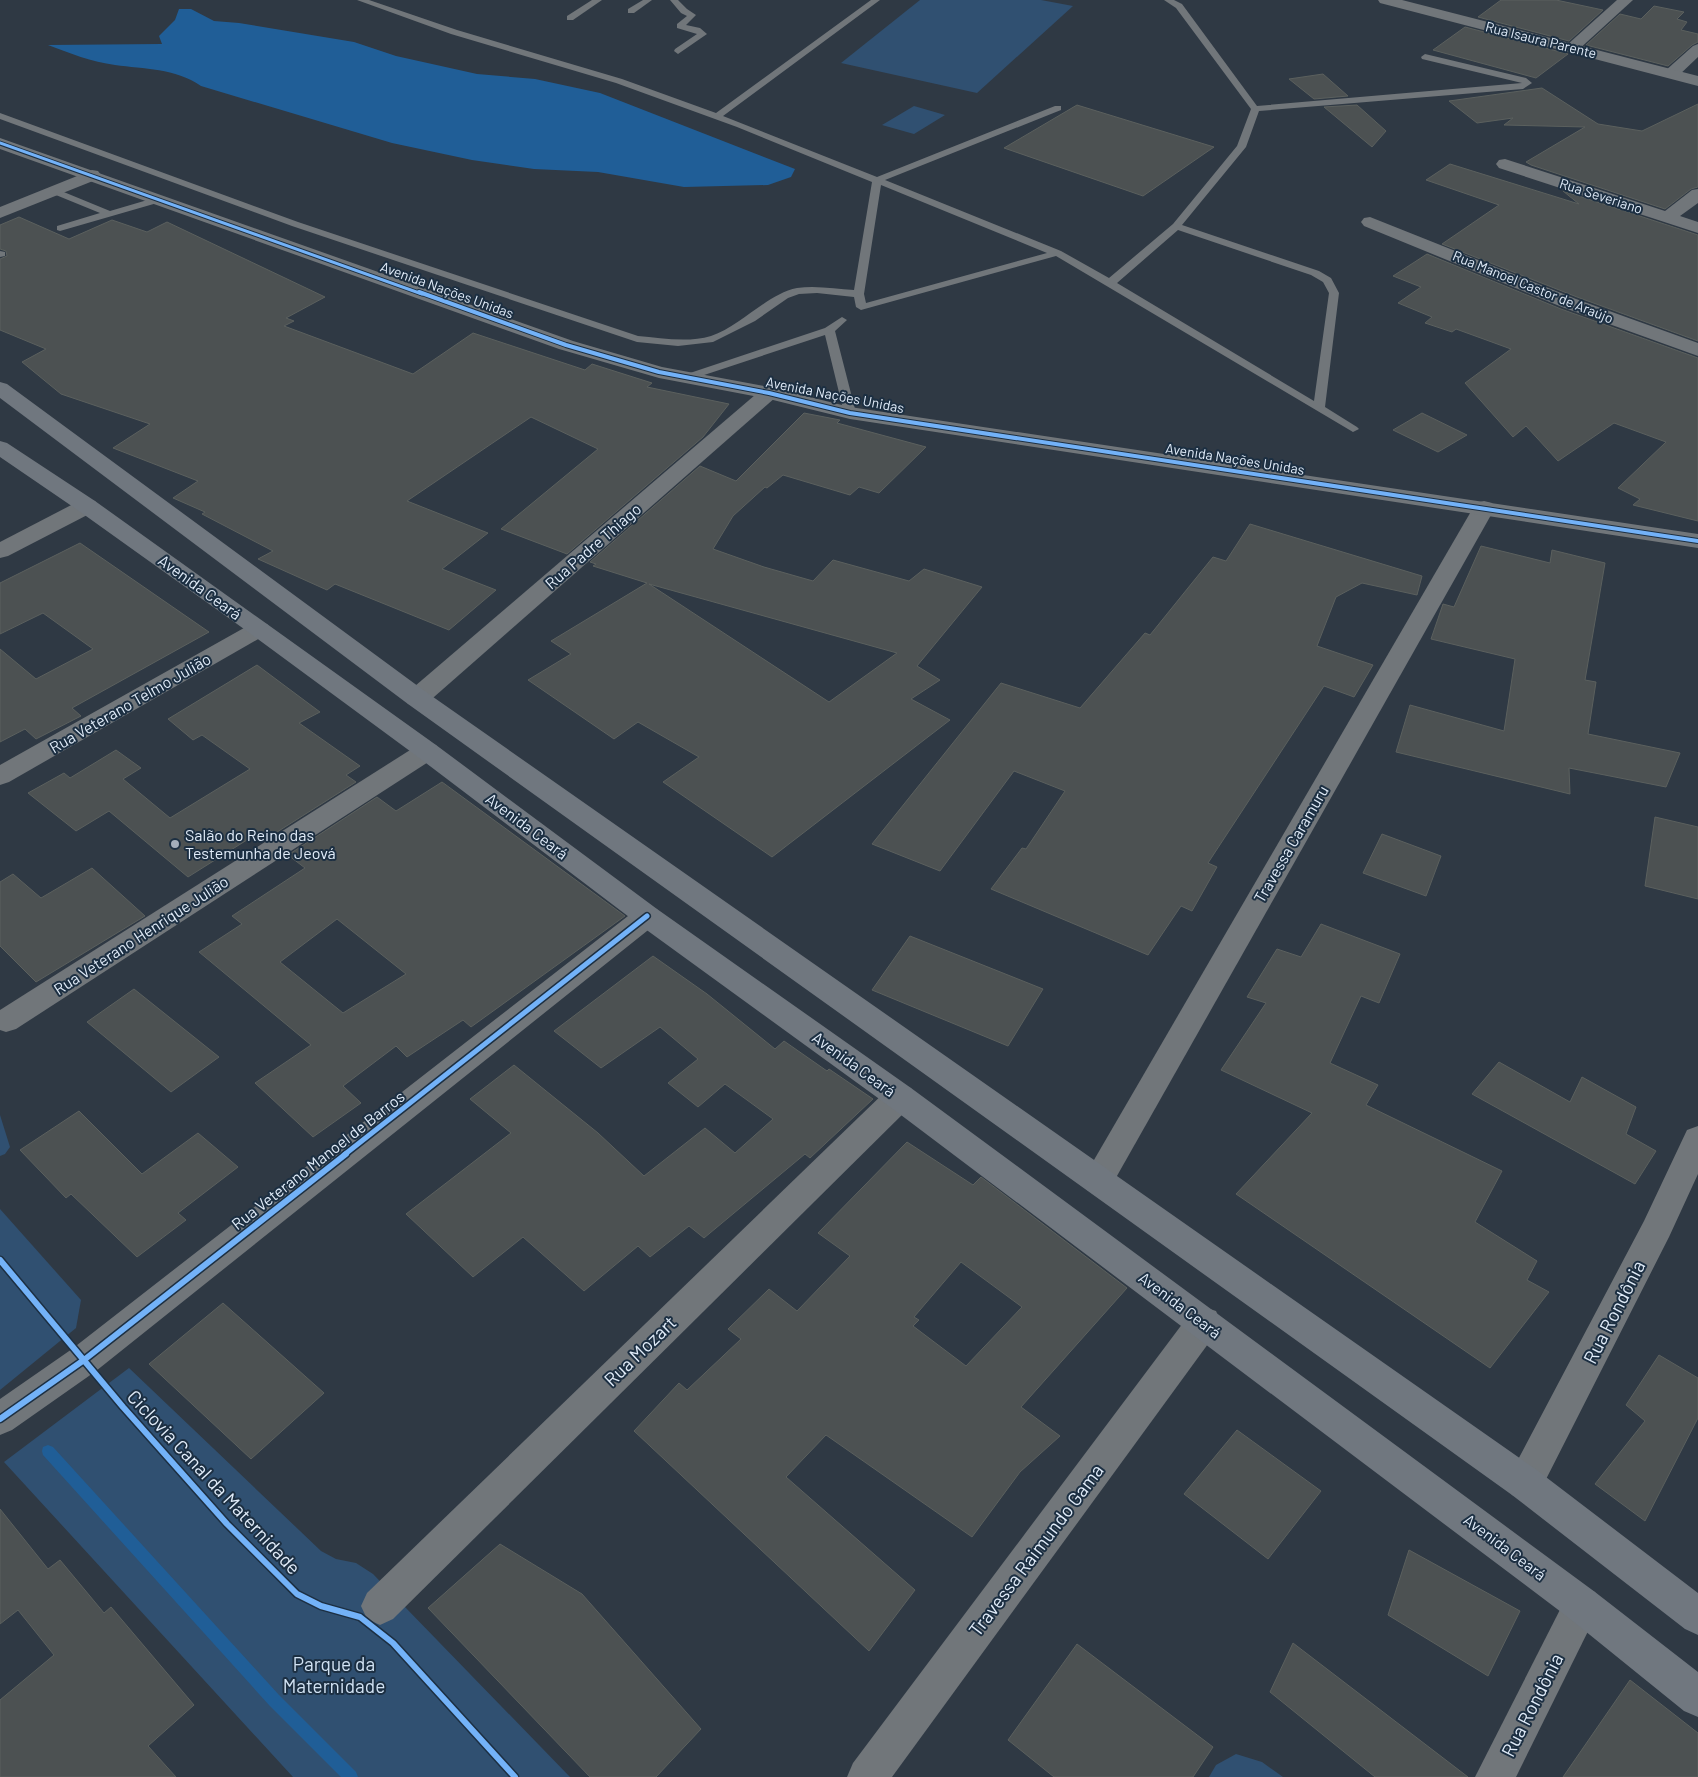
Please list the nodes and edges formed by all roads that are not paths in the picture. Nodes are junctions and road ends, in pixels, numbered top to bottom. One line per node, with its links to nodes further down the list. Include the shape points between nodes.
1 (361, 0): 20 (lane, via 454,32 619,81)
2 (598, 0): 10 (lane)
3 (648, 0): 9 (lane)
4 (674, 0): 13 (lane, via 692,15 680,26 703,34)
5 (876, 0): 20 (lane)
6 (1168, 0): 18 (lane, via 1178,6)
7 (1385, 0): 11 (street, Rua Isaura Parente)
8 (1626, 0): 11 (street)
9 (631, 11)
10 (570, 18)
11 (1572, 48): 15 (street, Rua Isaura Parente)
12 (1698, 49): 15 (street)
13 (678, 51)
14 (1425, 56): 18 (lane, via 1528,83 1523,86)
15 (1671, 74): 16 (street, Rua Isaura Parente)
16 (1698, 81)
17 (1058, 108): 24 (lane)
18 (1254, 109): 32 (lane, via 1241,147)
19 (0, 116): 37 (lane, via 305,228 637,339 678,343 712,339 798,291)
20 (716, 117): 24 (lane)
21 (0, 143): 23 (street, Avenida Nações Unidas)
22 (1504, 164): 30 (street, Rua Severiano)
23 (92, 175): 25 (street); 27 (street, Avenida Nações Unidas)
24 (877, 180): 35 (lane); 37 (lane)
25 (54, 191): 28 (street); 29 (lane)
26 (1698, 194): 30 (street)
27 (161, 200): 29 (lane); 41 (street, Avenida Nações Unidas, via 566,345)
28 (0, 214)
29 (110, 214): 33 (lane)
30 (1667, 218): 34 (street, Rua Severiano)
31 (1370, 222): 40 (street, Rua Manoel Castor de Araújo, via 1569,303)
32 (1176, 226): 36 (lane); 44 (lane, via 1315,273 1327,280 1334,293)
33 (60, 228)
34 (1698, 228)
35 (1057, 253): 36 (lane); 37 (lane, via 860,308)
36 (1110, 283): 44 (lane)
37 (859, 294)
38 (842, 320): 39 (lane)
39 (829, 330): 41 (lane); 45 (lane)
40 (1698, 350)
41 (685, 378): 43 (street, Avenida Nações Unidas)
42 (0, 388): 53 (main road)
43 (769, 394): 45 (street, Avenida Nações Unidas); 53 (street, Rua Padre Thiago)
44 (1319, 409): 46 (lane)
45 (850, 412): 49 (street, Avenida Nações Unidas)
46 (1353, 429)
47 (0, 447): 48 (main road, Avenida Ceará)
48 (87, 506): 51 (street); 52 (main road, Avenida Ceará)
49 (1484, 508): 50 (street, Avenida Nações Unidas); 60 (street, Travessa Caramuru)
50 (1698, 541)
51 (0, 551)
52 (259, 629): 54 (main road, Avenida Ceará); 55 (street, Rua Veterano Telmo Julião)
53 (418, 698): 60 (main road)
54 (427, 751): 56 (main road, Avenida Ceará); 57 (street, Rua Veterano Henrique Julião)
55 (0, 776)
56 (647, 916): 58 (main road, Avenida Ceará); 62 (street, Rua Veterano Manoel de Barros, via 84,1360)
57 (6, 1021)
58 (900, 1097): 61 (main road, Avenida Ceará); 65 (street, Rua Mozart)
59 (1698, 1139): 63 (street, Rua Rondônia, via 1658,1227)
60 (1098, 1180): 63 (main road)
61 (1204, 1322): 64 (main road, Avenida Ceará); 68 (street, Travessa Raimundo Gama)
62 (0, 1419)
63 (1525, 1483): 66 (main road)
64 (1582, 1605): 67 (main road, Avenida Ceará); 69 (street, Rua Rondônia)
65 (380, 1606)
66 (1698, 1616)
67 (1698, 1697)
68 (867, 1777)
69 (1495, 1777)

